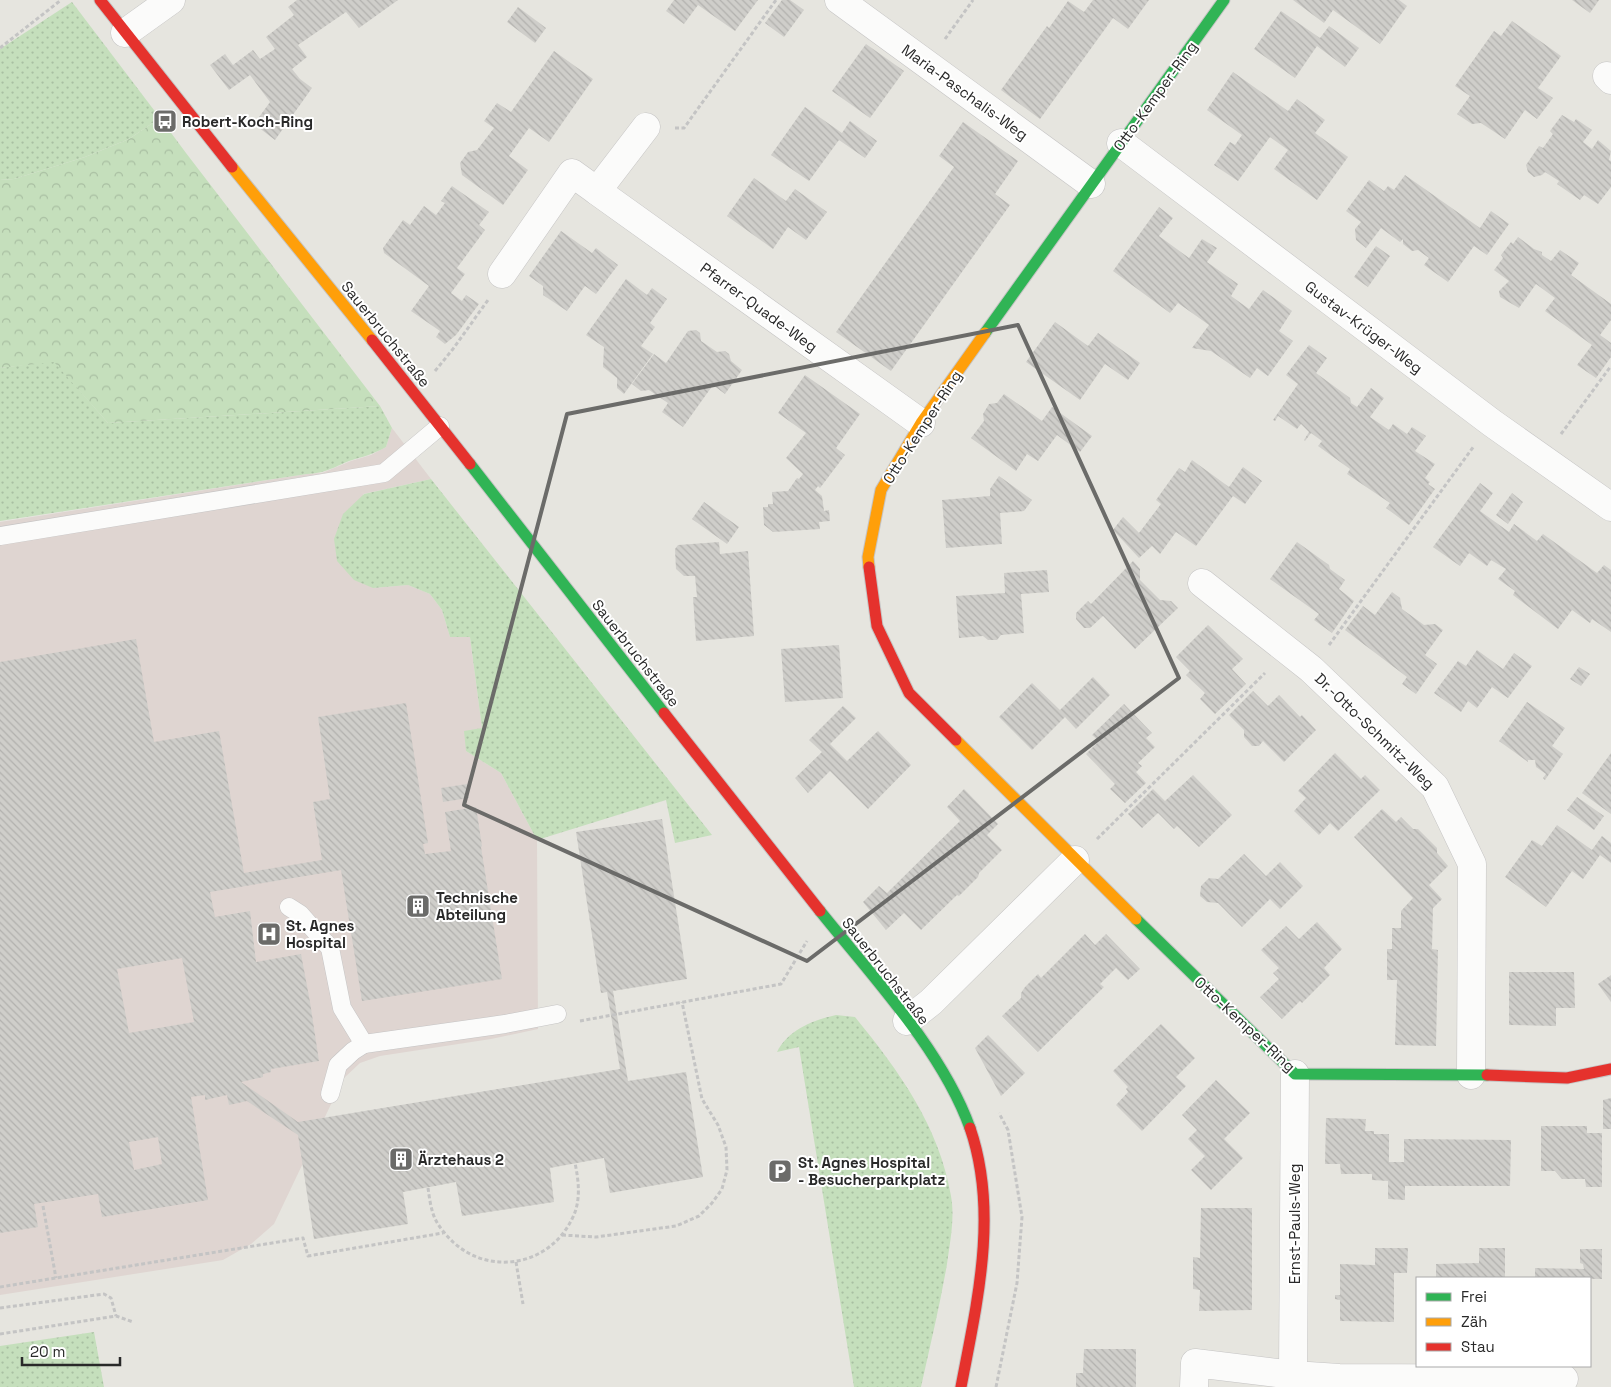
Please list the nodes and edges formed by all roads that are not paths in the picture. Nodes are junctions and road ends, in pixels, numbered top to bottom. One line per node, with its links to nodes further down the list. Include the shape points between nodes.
1 (100, 0): 5 (street, Sauerbruchstraße)
2 (171, 0): 5 (street)
3 (839, 0): 8 (street, Maria-Paschalis-Weg)
4 (1224, 0): 7 (street, Otto-Kemper-Ring)
5 (125, 33): 12 (street, Sauerbruchstraße)
6 (646, 127): 9 (street)
7 (1120, 142): 8 (street, Otto-Kemper-Ring); 13 (street, Gustav-Krüger-Weg, via 1484,417)
8 (1091, 184): 11 (street, Otto-Kemper-Ring)
9 (597, 191): 10 (street, Pfarrer-Quade-Weg, via 572,173); 11 (street, Pfarrer-Quade-Weg)
10 (502, 274)
11 (921, 423): 16 (street, Otto-Kemper-Ring, via 881,490 868,557 877,626 909,694)
12 (440, 426): 14 (lane, via 384,473); 19 (street, Sauerbruchstraße)
13 (1611, 507)
14 (0, 536)
15 (1202, 583): 23 (street, Dr.-Otto-Schmitz-Weg, via 1311,669 1435,787 1472,864)
16 (1075, 860): 19 (street, via 935,998); 22 (street, Otto-Kemper-Ring)
17 (289, 907): 20 (lane, via 300,914 330,948 342,1008)
18 (558, 1014): 20 (lane)
19 (907, 1021): 28 (street, Sauerbruchstraße, via 942,1071 965,1113 981,1164 985,1216 980,1285)
20 (364, 1044): 24 (lane, via 338,1065)
21 (1611, 1069): 23 (street, Otto-Kemper-Ring, via 1566,1078)
22 (1295, 1074): 23 (street, Otto-Kemper-Ring); 25 (street, Ernst-Pauls-Weg)
23 (1471, 1075)
24 (330, 1094)
25 (1293, 1375): 27 (street); 29 (street, via 1195,1363)
26 (1564, 1379): 27 (street)
27 (1339, 1382)
28 (961, 1387)
29 (1194, 1387)

